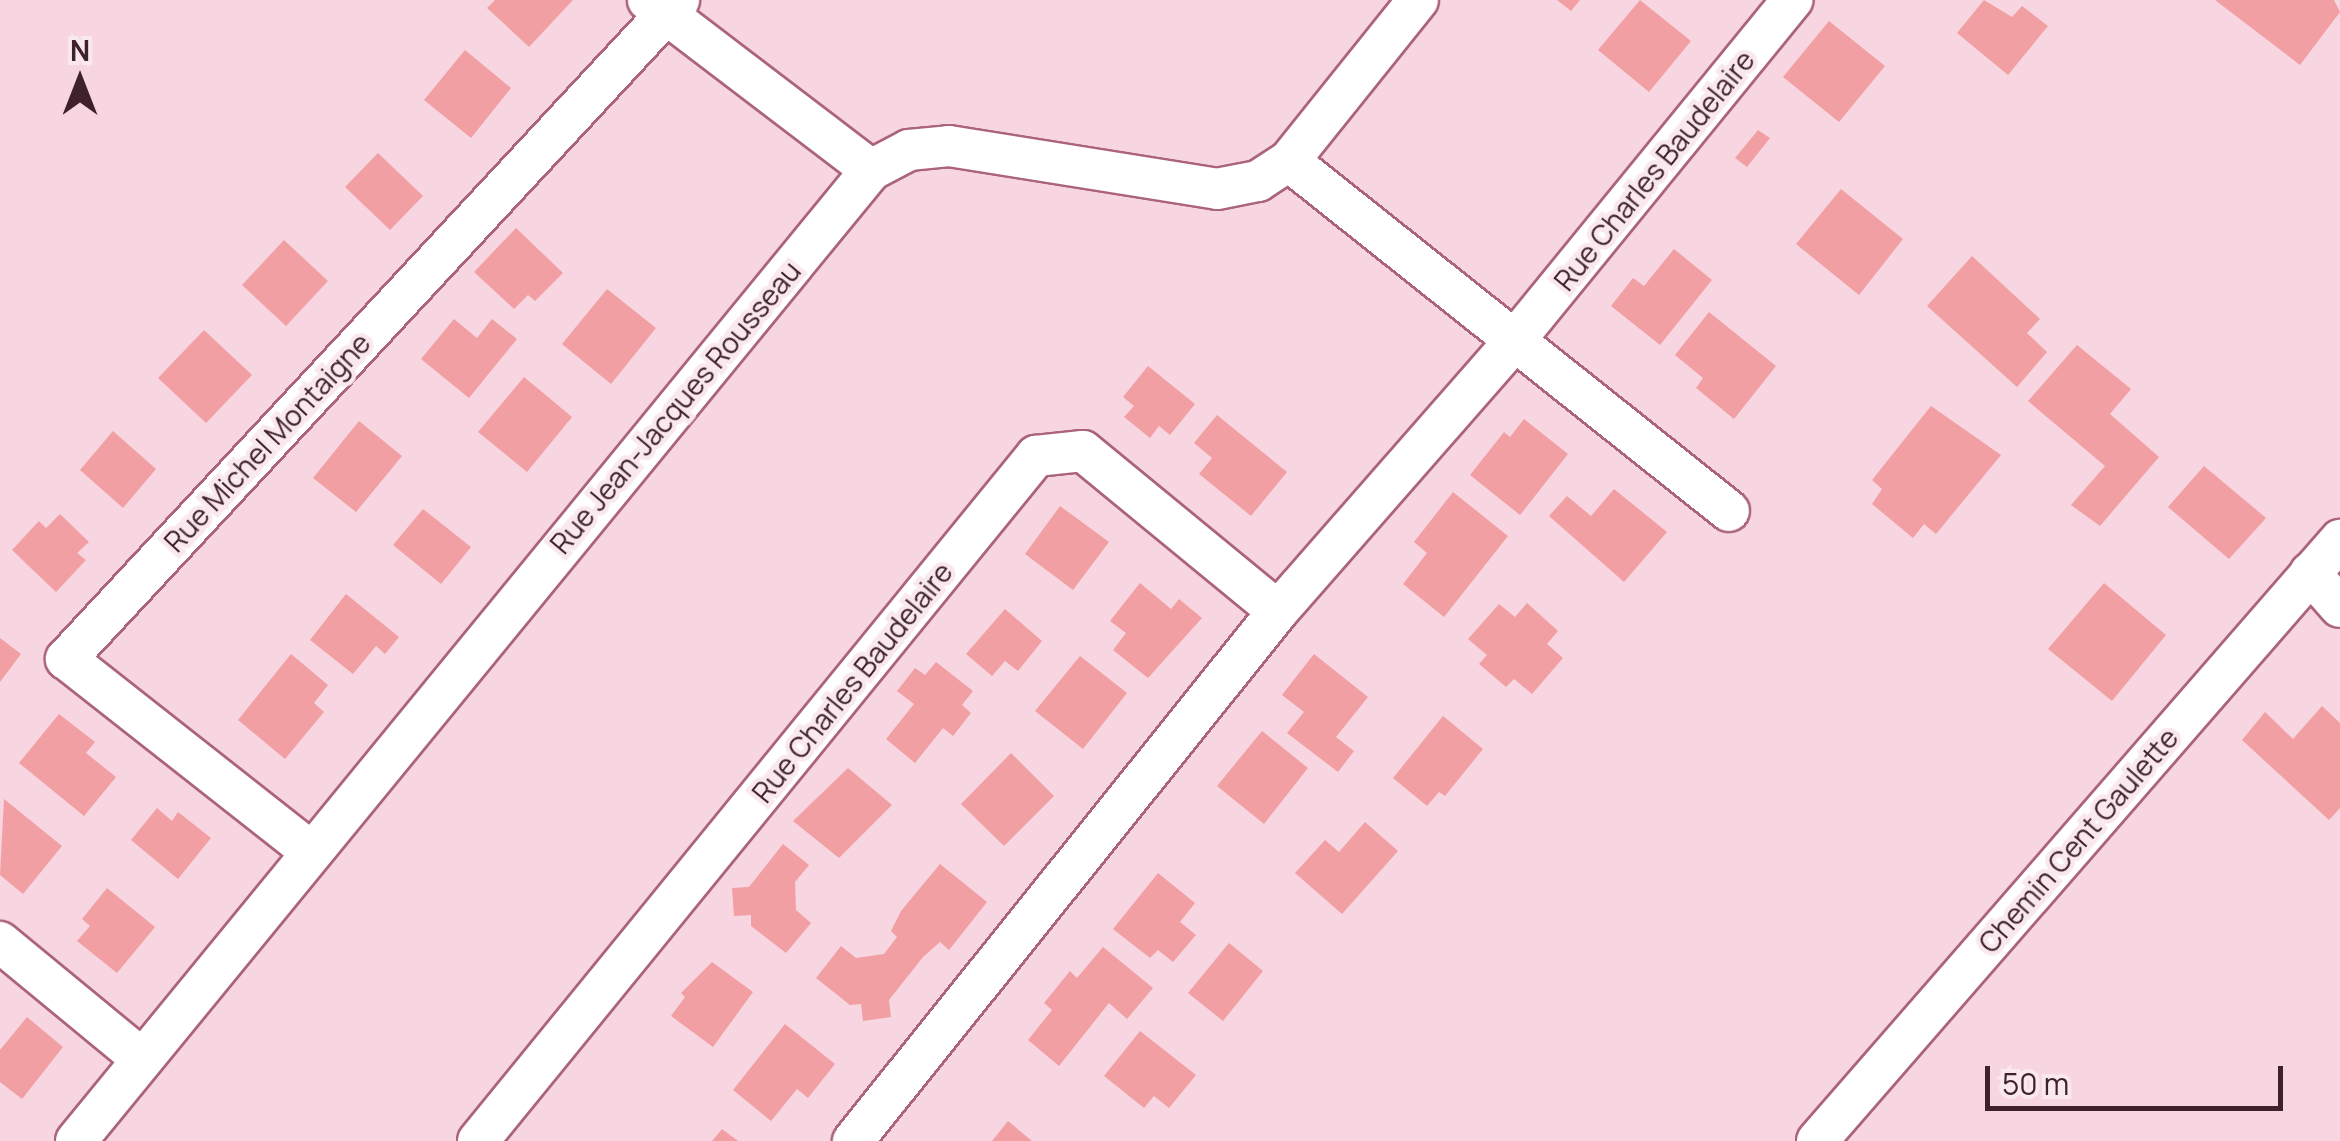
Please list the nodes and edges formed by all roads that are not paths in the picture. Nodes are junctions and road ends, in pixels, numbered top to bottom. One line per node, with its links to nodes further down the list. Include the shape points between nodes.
1 (1418, 0): 4 (street, Rue Jean-Jacques Rousseau)
2 (1792, 0): 6 (street, Rue Charles Baudelaire)
3 (663, 4): 5 (street); 12 (street, Rue Michel Montaigne, via 66,659)
4 (1289, 162): 5 (street, Rue Jean-Jacques Rousseau, via 1258,181 1217,189 949,146 909,150); 6 (street)
5 (871, 170): 12 (street, Rue Jean-Jacques Rousseau)
6 (1516, 340): 7 (street); 11 (street, Rue Charles Baudelaire)
7 (1729, 510)
8 (2340, 540): 9 (street, Chemin Cent Gaulette)
9 (2310, 573): 10 (street); 18 (street, Chemin Cent Gaulette)
10 (2340, 607)
11 (1278, 611): 16 (street, Rue Charles Baudelaire, via 1084,451 1036,456); 17 (street, Rue Charles Baudelaire)
12 (309, 850): 14 (street, Rue Jean-Jacques Rousseau)
13 (0, 942): 14 (street)
14 (142, 1059): 15 (street, Rue Jean-Jacques Rousseau)
15 (76, 1141)
16 (478, 1141)
17 (853, 1141)
18 (1817, 1141)

